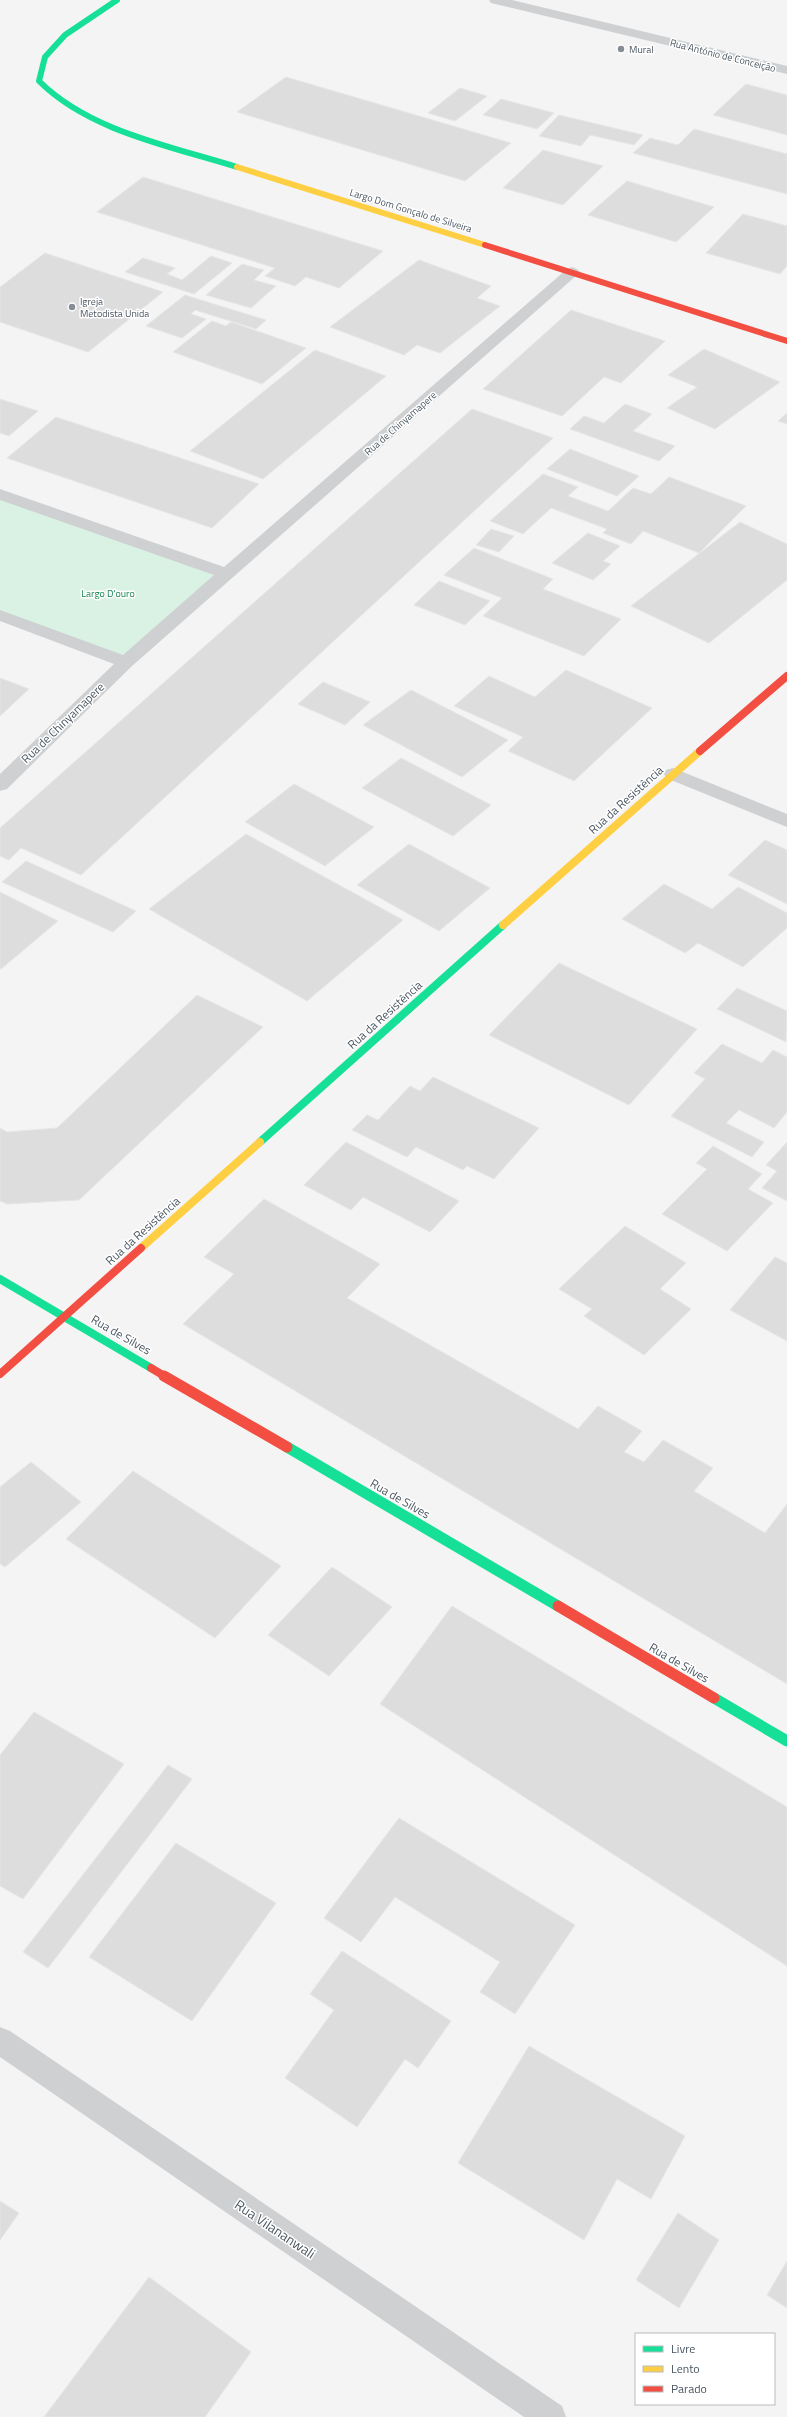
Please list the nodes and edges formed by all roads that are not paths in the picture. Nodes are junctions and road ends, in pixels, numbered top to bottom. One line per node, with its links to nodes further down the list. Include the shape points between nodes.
1 (117, 0): 4 (street, Largo Dom Gonçalo de Silveira, via 65,35 45,58 39,80 56,98 98,123)
2 (496, 0): 3 (street, Rua António de Conceição)
3 (787, 70)
4 (572, 272): 5 (street, Largo Dom Gonçalo de Silveira); 7 (street, Rua de Chinyamapere)
5 (787, 341)
6 (0, 494): 7 (street)
7 (227, 574): 9 (street, Rua de Chinyamapere)
8 (0, 615): 9 (street)
9 (126, 662): 12 (street, Rua de Chinyamapere)
10 (787, 676): 11 (street, Rua da Resistência)
11 (673, 774): 13 (street); 15 (street, Rua da Resistência)
12 (0, 784)
13 (787, 821)
14 (0, 1279): 15 (street, Rua de Silves)
15 (66, 1316): 16 (street, Rua da Resistência); 17 (street, Rua de Silves)
16 (0, 1374)
17 (787, 1741)
18 (0, 2041): 19 (street, Rua Vilananwali)
19 (551, 2417)

